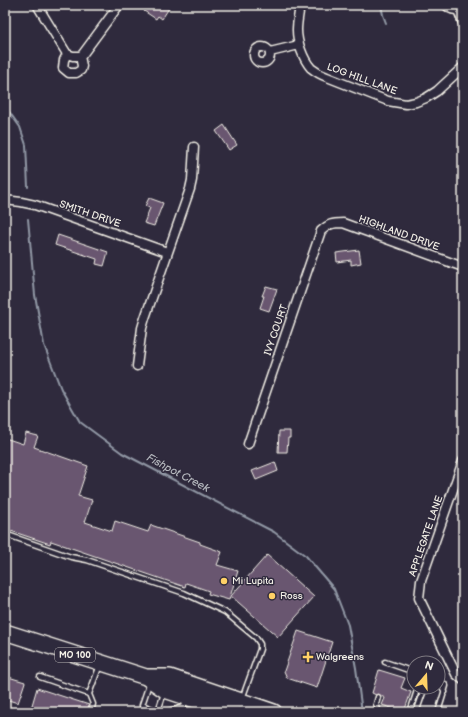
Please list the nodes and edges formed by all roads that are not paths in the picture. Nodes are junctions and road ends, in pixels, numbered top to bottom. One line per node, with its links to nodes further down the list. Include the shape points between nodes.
1 (37, 5): 9 (street)
2 (119, 5): 10 (street)
3 (300, 5): 7 (street, LOG HILL LANE, via 297,29)
4 (446, 5): 5 (street, via 451,10)
5 (460, 8): 6 (street)
6 (463, 23)
7 (299, 45): 8 (street); 11 (street, LOG HILL LANE, via 310,67 327,78 388,101 406,104 426,98 437,91)
8 (270, 52)
9 (67, 54): 10 (street); 10 (street, via 63,68 69,73 81,70)
10 (80, 56)
11 (463, 67)
12 (194, 147): 15 (street, via 190,189)
13 (5, 200): 15 (street, SMITH DRIVE, via 35,205)
14 (327, 226): 16 (street, HIGHLAND DRIVE, via 343,223); 18 (street, IVY COURT, via 321,231)
15 (167, 252): 17 (street, via 142,328)
16 (463, 267)
17 (137, 366)
18 (248, 444)
19 (463, 461): 28 (street, APPLEGATE LANE, via 419,589 419,598 456,674)
20 (6, 534): 21 (lane); 36 (lane, via 184,593 226,612 260,644)
21 (5, 539)
22 (5, 632): 24 (highway, MO 100)
23 (385, 662): 25 (lane)
24 (101, 663): 27 (highway, MO 100); 30 (lane)
25 (406, 669)
26 (40, 677): 30 (lane)
27 (148, 678): 29 (highway, MO 100); 36 (highway, MO 100, via 170,677); 40 (lane, via 142,705)
28 (463, 680)
29 (166, 690): 34 (highway, MO 100); 40 (lane)
30 (89, 694): 39 (lane, via 93,704)
31 (415, 695): 44 (lane)
32 (422, 695): 38 (lane)
33 (444, 695): 45 (lane)
34 (187, 697): 37 (highway, MO 100); 41 (lane, via 184,708)
35 (378, 697): 43 (lane, via 376,704)
36 (236, 707): 37 (highway, MO 100); 42 (highway, MO 100)
37 (211, 709)
38 (417, 710)
39 (91, 712)
40 (158, 712)
41 (169, 712)
42 (274, 712)
43 (379, 712)
44 (410, 712)
45 (438, 712)

